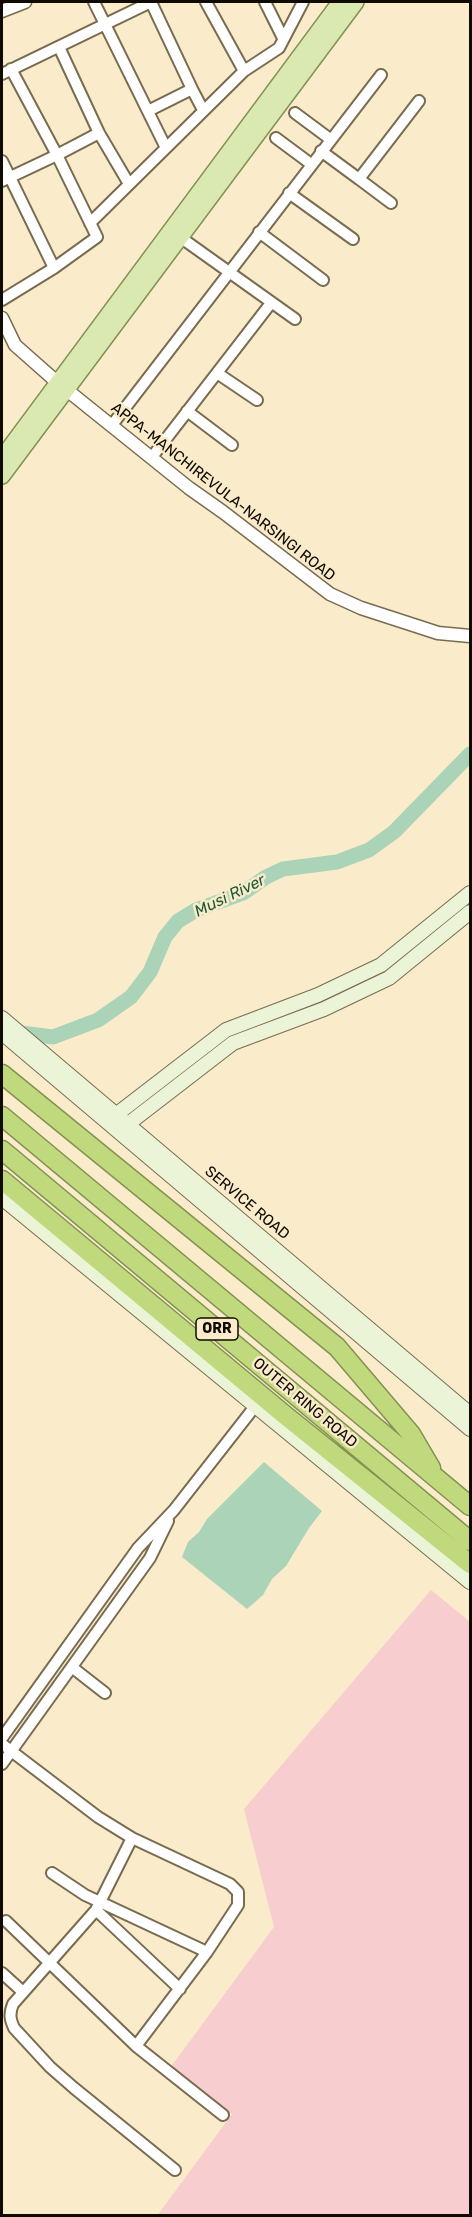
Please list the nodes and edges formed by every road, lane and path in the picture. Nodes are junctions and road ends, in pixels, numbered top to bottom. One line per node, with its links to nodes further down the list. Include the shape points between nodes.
1 (25, 2): 9 (street)
2 (94, 2): 10 (street)
3 (151, 2): 10 (street); 16 (street)
4 (206, 2): 13 (street)
5 (265, 2): 11 (street)
6 (303, 2): 11 (street)
7 (356, 2): 36 (main road)
8 (335, 4): 46 (main road)
9 (2, 11)
10 (104, 25): 12 (street); 19 (street)
11 (283, 38): 13 (street, via 279,48)
12 (58, 47): 14 (street); 21 (street)
13 (244, 71): 18 (street)
14 (6, 72): 26 (street)
15 (381, 75): 23 (street)
16 (192, 89): 18 (street); 19 (street)
17 (419, 101): 30 (street)
18 (203, 110): 24 (street)
19 (148, 111): 24 (street)
20 (295, 113): 23 (street)
21 (99, 133): 26 (street); 31 (street)
22 (276, 138): 28 (street)
23 (330, 139): 25 (street)
24 (166, 148): 31 (street)
25 (321, 151): 28 (street); 30 (street)
26 (57, 155): 29 (street); 34 (street)
27 (2, 161): 29 (street)
28 (311, 164): 32 (street)
29 (6, 179): 38 (street)
30 (359, 179): 33 (street)
31 (129, 184): 34 (street)
32 (289, 193): 35 (street); 37 (street)
33 (391, 203)
34 (90, 223): 38 (street, via 97,237)
35 (259, 232): 39 (street); 40 (street)
36 (180, 237): 39 (street); 46 (main road)
37 (354, 239)
38 (54, 268): 41 (street)
39 (228, 272): 42 (street); 49 (street)
40 (323, 280)
41 (2, 300)
42 (271, 303): 44 (street); 45 (street)
43 (2, 318): 46 (street, APPA-MANCHIREVULA-NARSINGI ROAD, via 15,345)
44 (295, 319)
45 (217, 373): 47 (street); 48 (street)
46 (62, 387): 49 (street, APPA-MANCHIREVULA-NARSINGI ROAD); 52 (main road); 53 (main road)
47 (257, 400)
48 (187, 411): 50 (street); 51 (street)
49 (112, 425): 51 (street, APPA-MANCHIREVULA-NARSINGI ROAD)
50 (232, 445)
51 (152, 457): 54 (street, APPA-MANCHIREVULA-NARSINGI ROAD, via 330,594 438,633)
52 (2, 458)
53 (2, 476)
54 (471, 636)
55 (471, 893): 61 (main road, via 381,965 318,995 226,1030)
56 (471, 912): 63 (main road, via 389,978 324,1009 233,1043)
57 (2, 1018): 60 (main road, SERVICE ROAD)
58 (2, 1033): 60 (main road, SERVICE ROAD)
59 (2, 1074): 70 (highway, via 337,1347 411,1434)
60 (82, 1093): 61 (main road, SERVICE ROAD); 69 (main road, SERVICE ROAD)
61 (117, 1114): 63 (main road, SERVICE ROAD)
62 (2, 1116): 70 (highway, OUTER RING ROAD / ORR)
63 (128, 1124): 68 (main road, SERVICE ROAD)
64 (4, 1152): 73 (highway, OUTER RING ROAD / ORR)
65 (2, 1180): 74 (highway)
66 (2, 1198): 67 (main road)
67 (256, 1405): 72 (street); 75 (main road)
68 (471, 1414)
69 (471, 1429)
70 (436, 1477): 71 (highway, OUTER RING ROAD / ORR)
71 (471, 1506)
72 (174, 1510): 76 (street, via 138,1548); 77 (street, via 150,1558)
73 (471, 1541)
74 (471, 1564)
75 (471, 1582)
76 (87, 1619): 77 (street); 80 (street)
77 (100, 1629): 78 (street)
78 (73, 1668): 79 (street); 81 (street)
79 (105, 1693)
80 (18, 1714): 81 (street); 82 (street)
81 (31, 1724): 83 (street)
82 (2, 1738)
83 (6, 1748): 84 (street); 85 (street)
84 (2, 1764)
85 (132, 1838): 87 (street); 89 (street, via 230,1884 238,1892 238,1905)
86 (52, 1873): 87 (street)
87 (98, 1906): 89 (street); 90 (street); 92 (street)
88 (6, 1921): 90 (street)
89 (207, 1952): 92 (street)
90 (50, 1962): 93 (street); 94 (street)
91 (2, 1973): 93 (street)
92 (180, 1989): 94 (street)
93 (23, 1992): 96 (street, via 10,2012 14,2028 50,2067)
94 (136, 2046): 95 (street)
95 (223, 2115)
96 (175, 2170)

